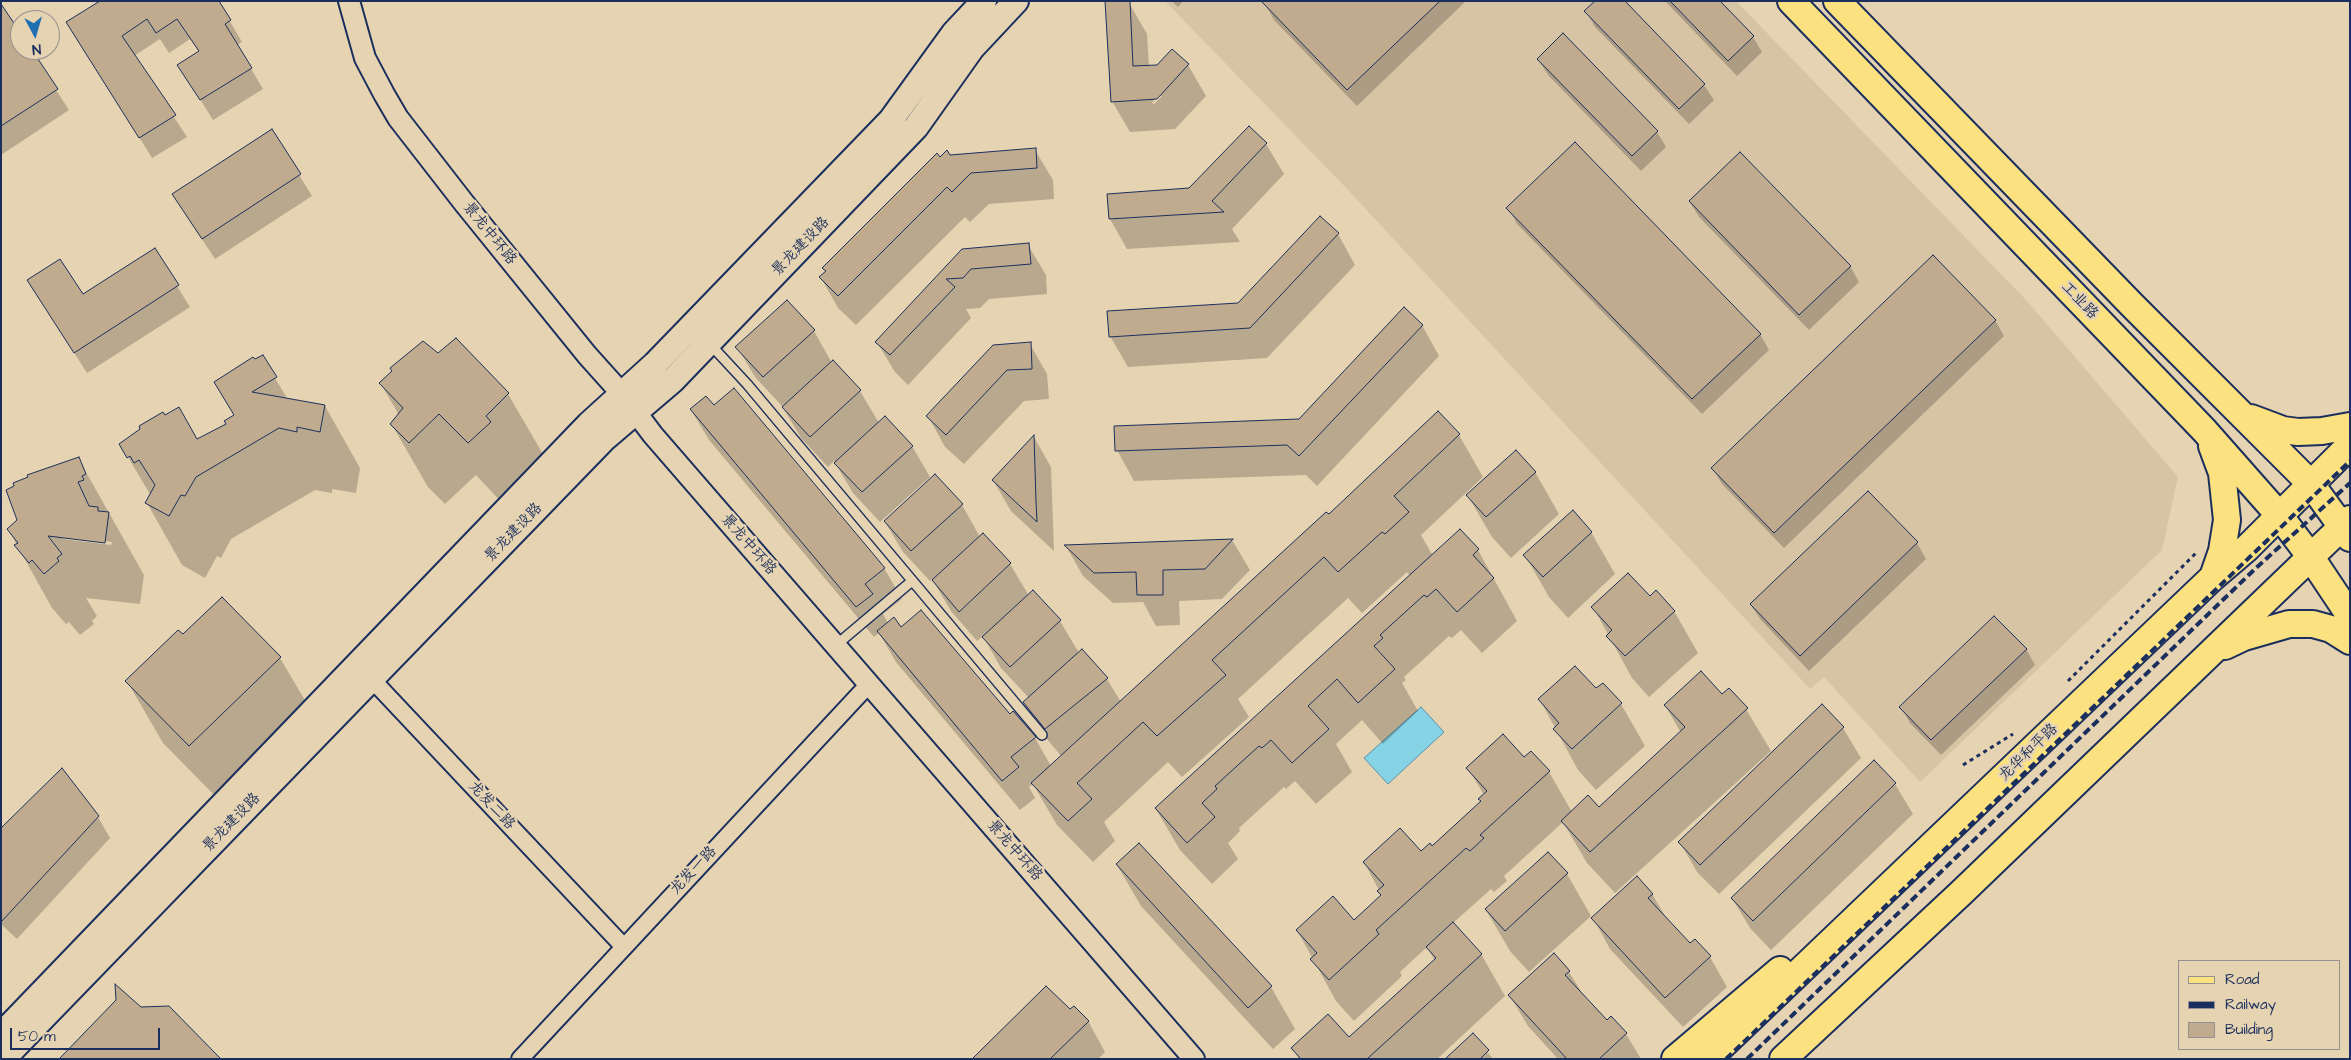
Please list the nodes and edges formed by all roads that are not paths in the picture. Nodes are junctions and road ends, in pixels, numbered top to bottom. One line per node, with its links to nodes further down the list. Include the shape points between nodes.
1 (349, 1): 7 (street, 景龙中环路, via 365,58 398,118)
2 (984, 1): 7 (main road, 景龙建设路, via 954,34 891,120 655,364)
3 (1016, 1): 6 (main road, 景龙建设路, via 972,48 916,128)
4 (1791, 1): 10 (main road, 工业路)
5 (1837, 1): 8 (main road, via 2132,306)
6 (708, 343): 7 (main road, 景龙建设路, via 673,380); 17 (lane)
7 (629, 403): 20 (street, 景龙中环路); 22 (main road, 景龙建设路, via 589,424)
8 (2240, 411): 9 (main road, via 2283,430 2322,431); 12 (main road)
9 (2350, 426)
10 (2204, 430): 13 (main road, 工业路); 16 (main road, via 2222,473 2227,506 2226,532)
11 (2350, 445): 12 (main road, 龙华和平路)
12 (2311, 484): 13 (main road, 龙华和平路); 14 (main road)
13 (2279, 516): 15 (main road, 工业路); 16 (main road, 龙华和平路)
14 (2347, 528): 15 (main road)
15 (2310, 556): 18 (main road, 工业路); 21 (main road)
16 (2213, 577): 25 (main road, 龙华和平路)
17 (912, 581): 20 (lane); 24 (lane)
18 (2350, 616)
19 (2350, 641): 21 (main road, via 2331,629 2313,624 2289,624 2244,636)
20 (835, 646): 23 (street, 景龙中环路)
21 (2206, 656): 33 (main road, via 1961,893)
22 (365, 672): 26 (street, 龙发二路); 27 (main road, 景龙建设路); 28 (main road, 景龙建设路)
23 (869, 684): 26 (street, 龙发一路); 30 (street, 景龙中环路)
24 (1042, 736)
25 (1851, 923): 31 (main road, via 1783,967); 32 (main road, 龙华和平路)
26 (624, 947): 29 (street, 龙发一路)
27 (1, 1036)
28 (3, 1059)
29 (520, 1059)
30 (1194, 1059)
31 (1675, 1059)
32 (1708, 1059)
33 (1783, 1059)

